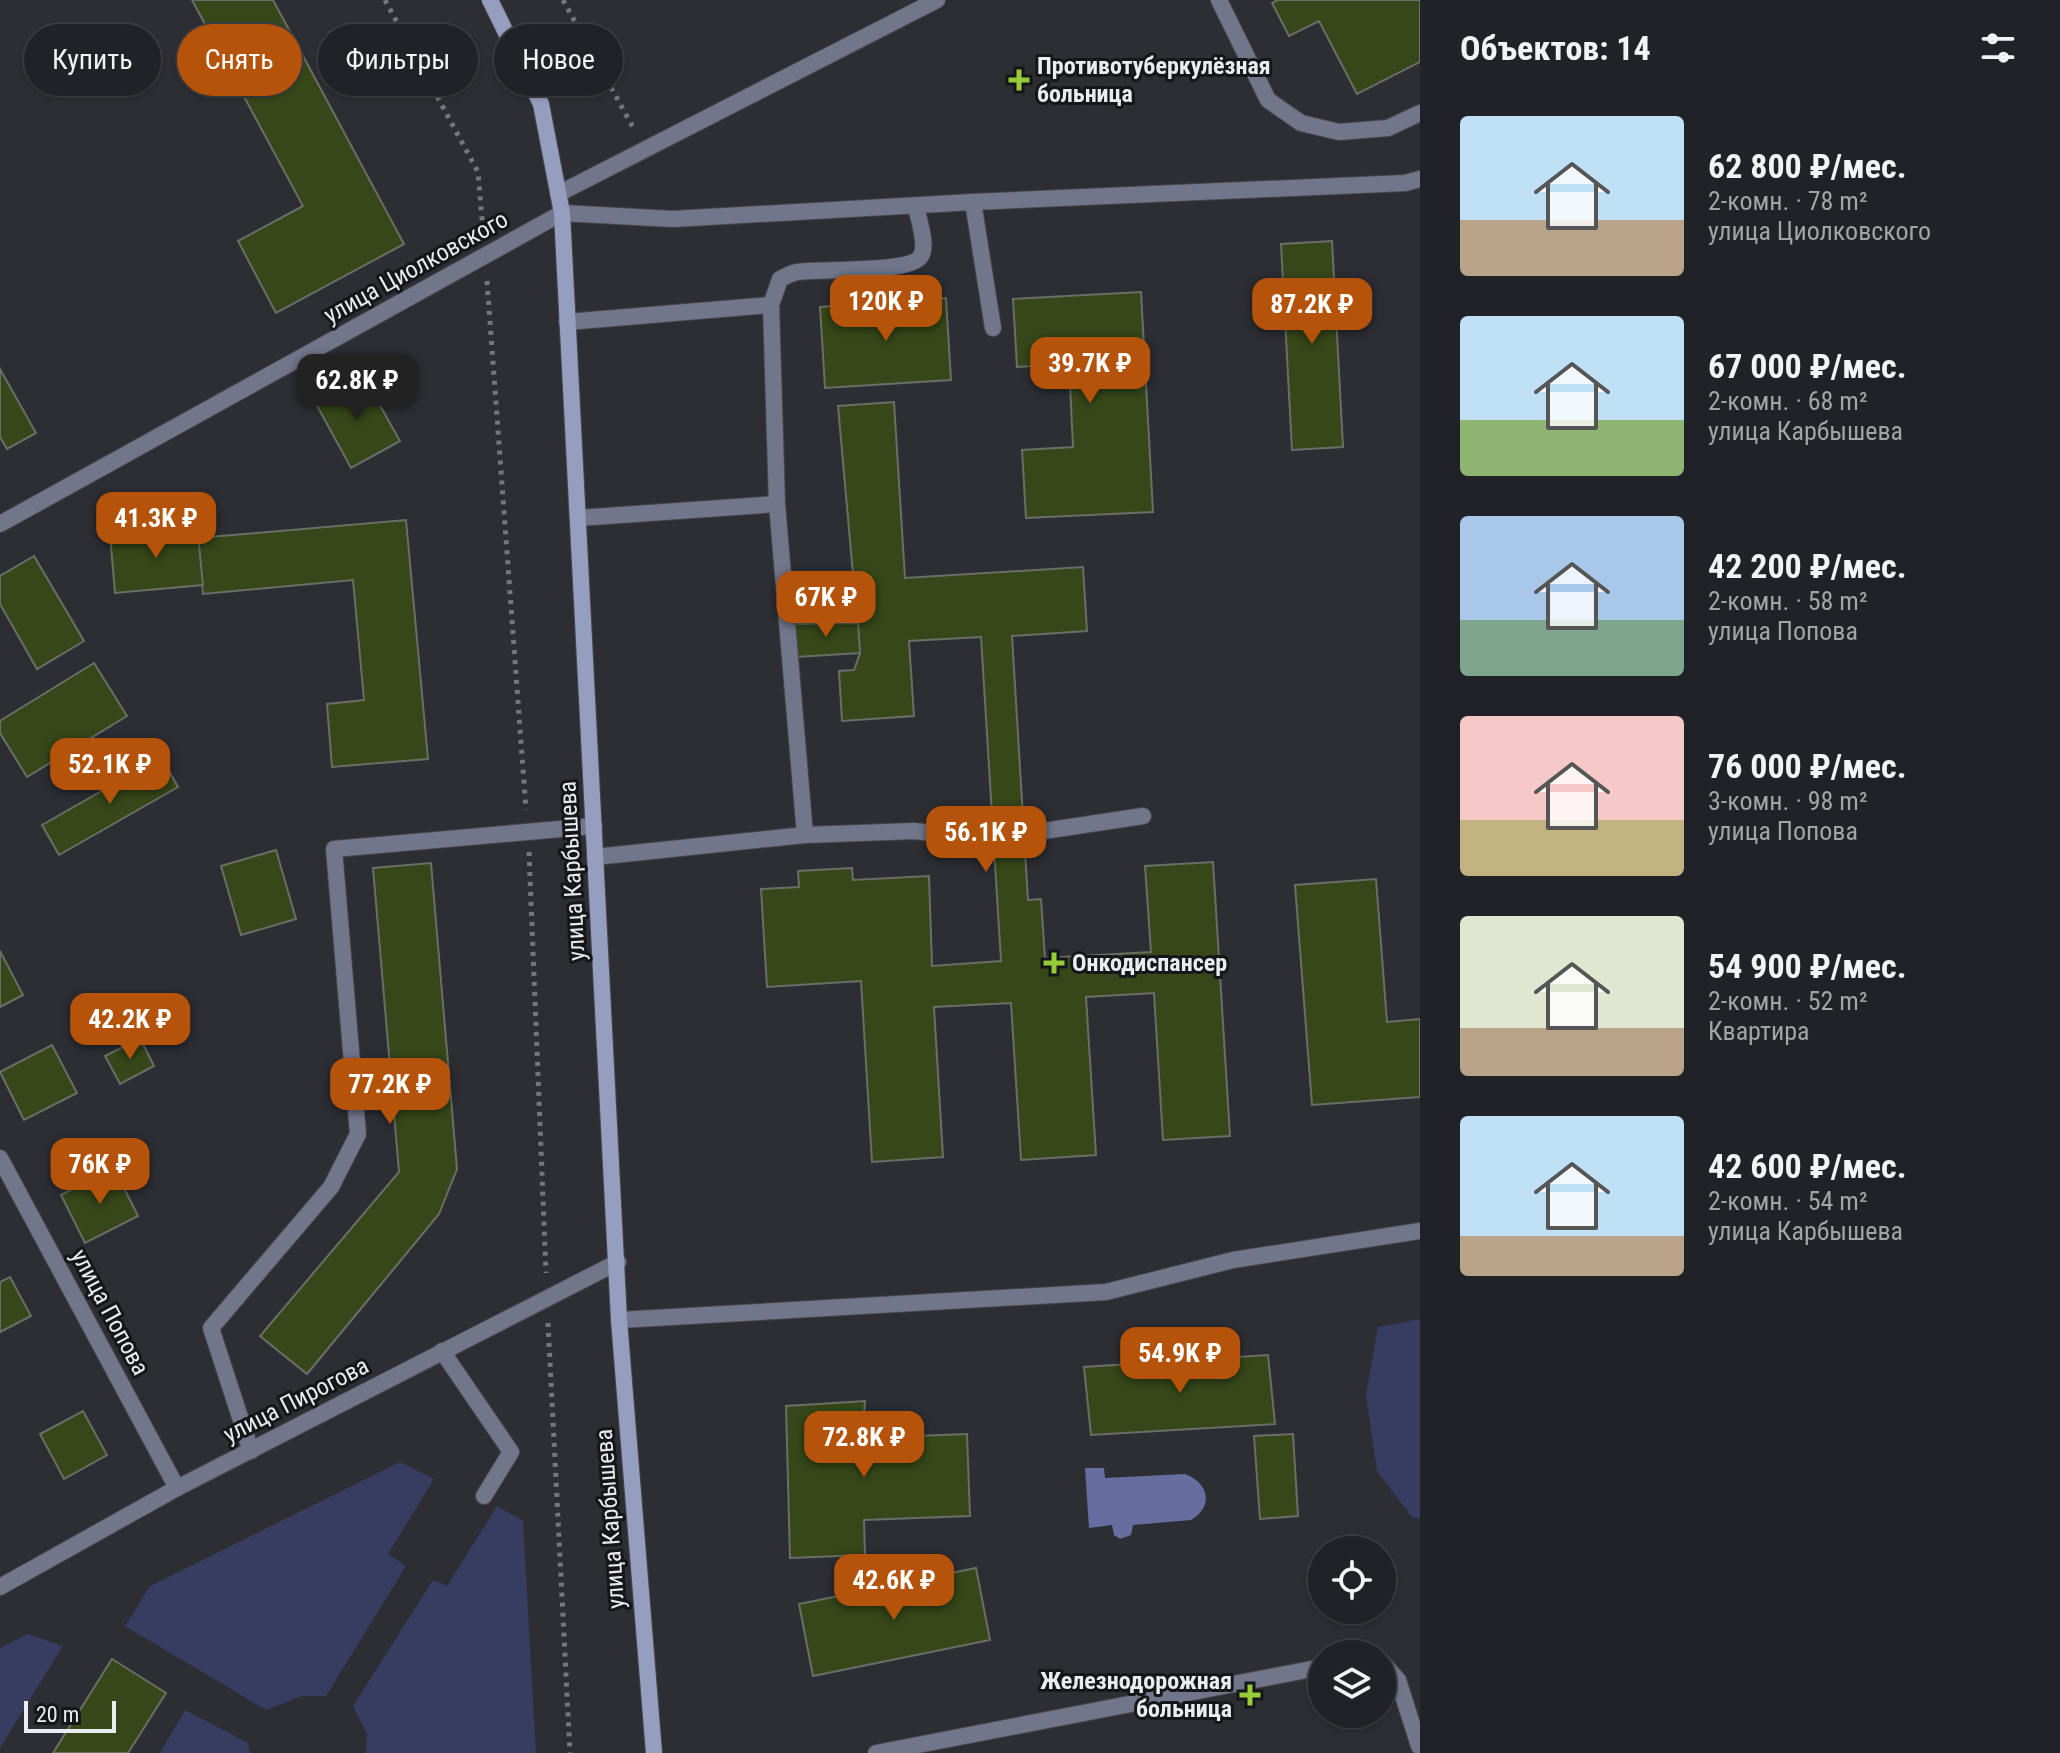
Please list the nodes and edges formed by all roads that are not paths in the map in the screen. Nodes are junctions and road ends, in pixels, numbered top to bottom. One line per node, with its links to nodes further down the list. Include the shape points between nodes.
1 (490, 0): 6 (main road, улица Карбышева, via 541,104)
2 (937, 0): 6 (street)
3 (1219, 0): 4 (street, via 1268,100 1301,123 1339,132 1388,128)
4 (1420, 113)
5 (1420, 179): 7 (street)
6 (558, 194): 9 (main road, улица Карбышева)
7 (973, 202): 8 (street); 12 (street)
8 (916, 206): 9 (street, via 673,219); 10 (street, via 923,246 916,260 895,267 795,272 780,279)
9 (562, 213): 11 (main road, улица Карбышева); 15 (street, улица Циолковского)
10 (771, 305): 11 (street); 13 (street)
11 (567, 322): 14 (main road, улица Карбышева)
12 (993, 328)
13 (777, 504): 14 (street); 18 (street)
14 (578, 518): 17 (main road, улица Карбышева)
15 (1, 521)
16 (1143, 816): 18 (street, via 990,839 914,831)
17 (594, 826): 19 (main road, улица Карбышева); 25 (street, via 334,849 358,1134 331,1187 211,1328)
18 (805, 835): 19 (street)
19 (595, 857): 22 (main road, улица Карбышева)
20 (0, 1158): 26 (street, улица Попова)
21 (1420, 1231): 23 (street, via 1233,1260 1106,1292)
22 (618, 1262): 23 (main road, улица Карбышева); 24 (street, улица Пирогова)
23 (619, 1320): 32 (main road, улица Карбышева)
24 (442, 1351): 25 (street, улица Пирогова); 27 (street, via 511,1452)
25 (251, 1451): 26 (street, улица Пирогова)
26 (177, 1488): 28 (street, улица Пирогова)
27 (484, 1496)
28 (0, 1587)
29 (1308, 1670): 33 (street)
30 (1396, 1678): 31 (street)
31 (1419, 1746)
32 (654, 1753)
33 (876, 1753)

